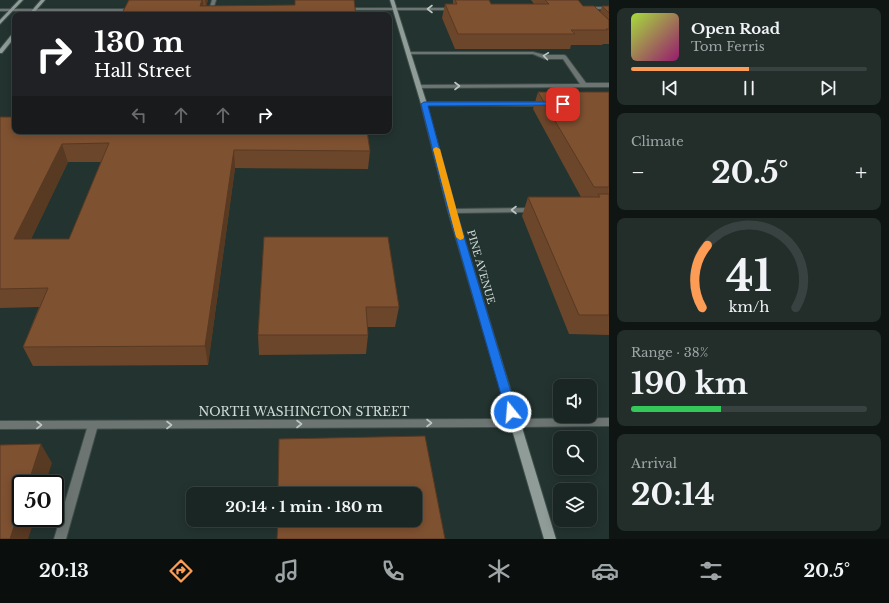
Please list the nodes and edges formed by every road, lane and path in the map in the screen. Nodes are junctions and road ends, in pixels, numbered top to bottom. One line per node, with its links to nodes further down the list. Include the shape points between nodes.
1 (20, 0): 10 (main road)
2 (43, 0): 11 (main road)
3 (214, 0): 14 (street)
4 (392, 0): 7 (main road, PINE AVENUE)
5 (609, 8): 16 (street, via 582,8)
6 (337, 9): 7 (street)
7 (394, 9): 8 (street, one-way to 7); 20 (main road, PINE AVENUE)
8 (457, 9)
9 (0, 10): 10 (street)
10 (11, 10): 11 (street); 17 (main road)
11 (34, 10): 12 (street)
12 (142, 10)
13 (204, 10): 14 (street)
14 (211, 10): 15 (street)
15 (219, 10)
16 (586, 13)
17 (0, 23)
18 (12, 38): 19 (main road)
19 (0, 52)
20 (408, 54): 21 (street, one-way to 20, via 564,57 545,57 533,53); 23 (main road, PINE AVENUE)
21 (584, 85): 22 (street); 23 (street, one-way to 21)
22 (609, 85)
23 (418, 86): 24 (main road, PINE AVENUE)
24 (424, 104): 25 (street); 26 (main road, PINE AVENUE)
25 (547, 104)
26 (452, 210): 27 (street, one-way to 26); 29 (main road, PINE AVENUE)
27 (538, 210)
28 (609, 422): 29 (street, NORTH WASHINGTON STREET)
29 (515, 423): 31 (street, NORTH WASHINGTON STREET, one-way to 29); 33 (main road, PINE AVENUE)
30 (0, 425): 31 (street, NORTH WASHINGTON STREET, one-way to 31)
31 (93, 425): 32 (street)
32 (60, 539)
33 (550, 539)

